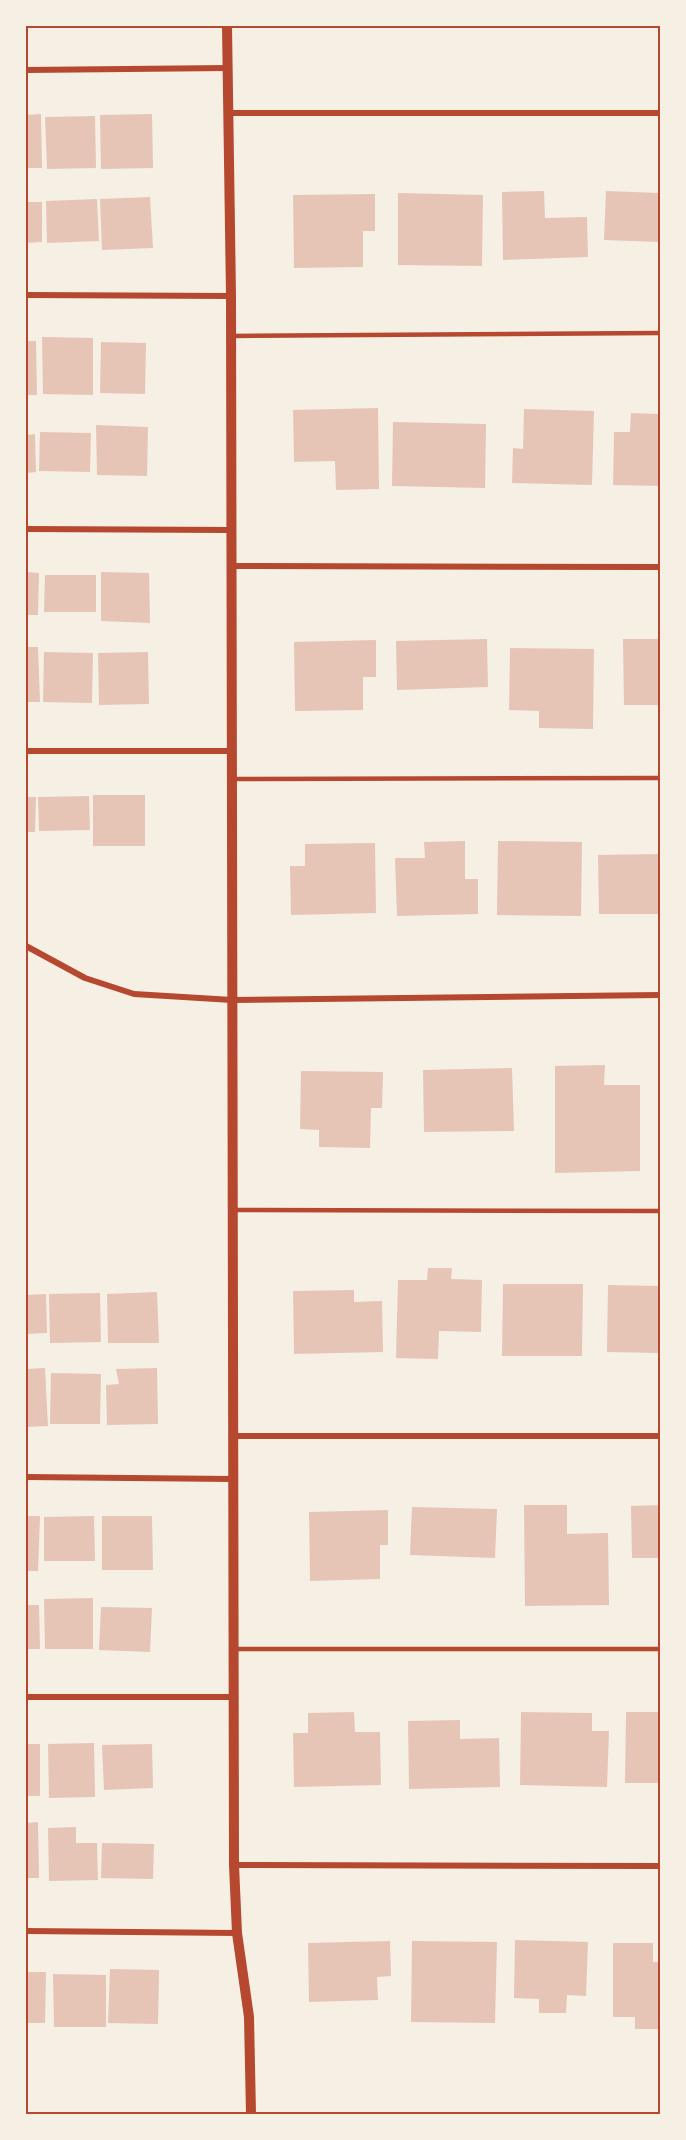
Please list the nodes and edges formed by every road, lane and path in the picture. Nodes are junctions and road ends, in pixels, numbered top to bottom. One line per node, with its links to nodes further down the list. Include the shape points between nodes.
1 (227, 26): 2 (street)
2 (227, 68): 3 (street); 4 (street)
3 (26, 70)
4 (229, 113): 5 (street); 7 (street)
5 (660, 113)
6 (26, 296): 7 (street)
7 (231, 297): 9 (street)
8 (660, 333): 9 (lane)
9 (231, 336): 11 (street)
10 (26, 530): 11 (street)
11 (230, 530): 12 (street)
12 (230, 566): 13 (street); 15 (street)
13 (660, 567)
14 (26, 751): 15 (street)
15 (231, 751): 17 (street)
16 (660, 778): 17 (lane)
17 (231, 779): 20 (street)
18 (26, 946): 20 (street, via 85,978 134,994)
19 (660, 995): 20 (street)
20 (232, 1000): 21 (street)
21 (233, 1210): 22 (lane); 24 (street)
22 (660, 1211)
23 (660, 1436): 24 (street)
24 (232, 1437): 26 (street)
25 (26, 1477): 26 (street)
26 (233, 1479): 27 (street)
27 (234, 1649): 28 (lane); 30 (street)
28 (660, 1649)
29 (26, 1697): 30 (street)
30 (234, 1697): 31 (street)
31 (234, 1865): 32 (street); 34 (street)
32 (660, 1866)
33 (26, 1931): 34 (street)
34 (237, 1933): 35 (street, via 249,2017)
35 (251, 2115)

